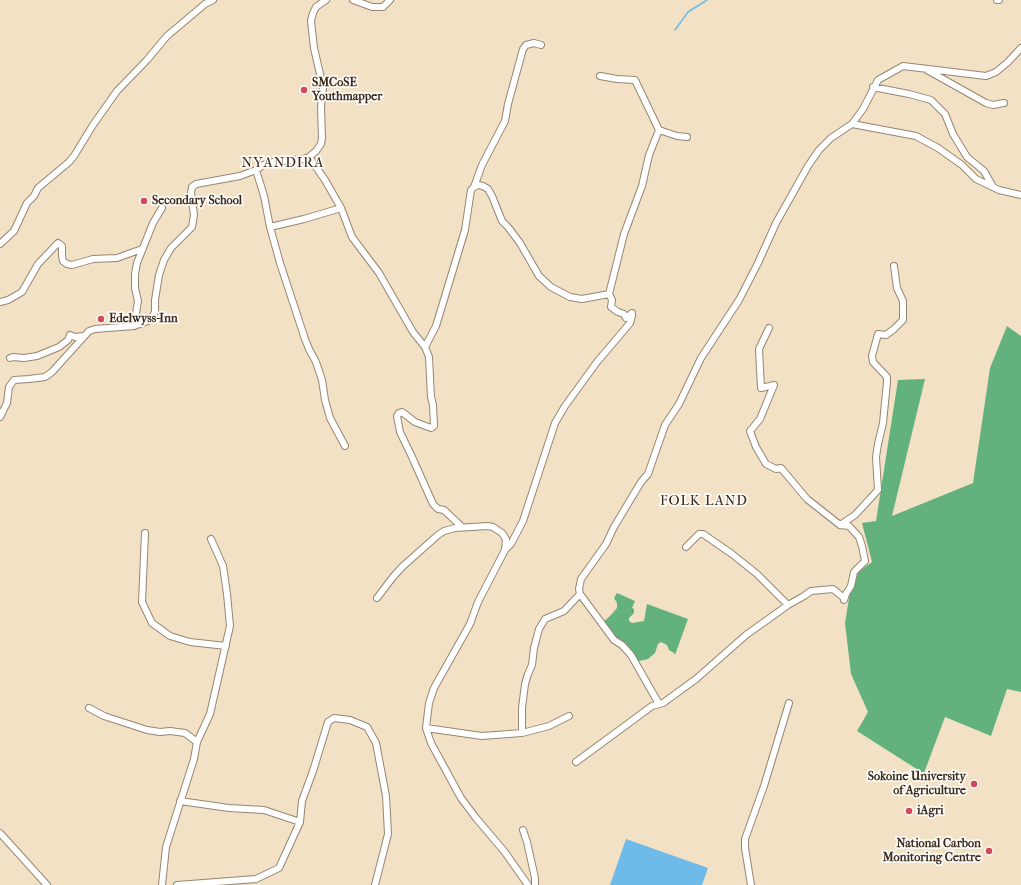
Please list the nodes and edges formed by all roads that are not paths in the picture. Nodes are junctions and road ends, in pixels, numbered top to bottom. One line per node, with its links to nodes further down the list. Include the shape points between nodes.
1 (213, 0): 22 (street, via 167,36 117,91 74,156 38,188 27,203 14,231)
2 (326, 0): 14 (street, via 316,7 311,21 323,87 321,144)
3 (353, 0): 4 (street, via 372,7 383,7)
4 (390, 0)
5 (541, 45): 16 (street, via 534,43 526,45 523,49 505,121)
6 (1021, 48): 7 (street, via 996,72 986,76)
7 (924, 68): 9 (street, via 903,66 880,78); 10 (street, via 986,103 993,106)
8 (600, 76): 12 (street, via 635,80)
9 (873, 87): 11 (street); 17 (street, via 931,100 945,114 967,157 984,171)
10 (1004, 103)
11 (852, 124): 17 (street, via 916,136 944,152 976,179); 40 (street, via 831,138 808,166 776,223 739,300 700,358 679,404 665,425 648,474 606,544 583,575)
12 (659, 130): 13 (street); 25 (street, via 624,234)
13 (687, 137)
14 (309, 156): 15 (street, via 304,159 273,162); 20 (street)
15 (256, 170): 21 (street); 27 (street, via 226,180 196,184 192,188 192,227 171,248 164,260 159,275 155,312 148,321)
16 (474, 186): 25 (street, via 488,189 502,221 520,243 539,276 551,287 570,297 582,299); 30 (street, via 469,196 465,230 446,295 436,326)
17 (993, 187): 18 (street)
18 (1021, 195)
19 (162, 208): 23 (street)
20 (341, 208): 21 (street); 30 (street, via 352,237 379,273 413,332)
21 (270, 227): 33 (street, via 305,339 322,380 330,418)
22 (0, 244)
23 (142, 249): 26 (street, via 117,258 92,259 72,265 63,261 62,246 58,243 38,264 22,292); 27 (street, via 135,274 138,301)
24 (894, 266): 34 (street, via 897,288 903,301 903,320 886,335 878,334 872,356 873,362 887,377 883,423 876,457 878,490 855,515)
25 (609, 294): 39 (street, via 612,300 611,307 624,314 626,318 632,313 630,324 597,362 555,423 523,521)
26 (0, 302)
27 (134, 326): 29 (street, via 95,329)
28 (769, 328): 34 (street, via 759,349 761,388 774,385 760,419 750,431 766,464 776,469 781,468 807,499)
29 (84, 336): 31 (street, via 70,335 59,347 37,356); 32 (street, via 46,377 14,380 9,387 7,403)
30 (425, 346): 35 (street, via 429,357 434,426 431,428 415,422 400,412 397,416 400,432 433,504 444,510)
31 (10, 358)
32 (0, 417)
33 (345, 446)
34 (840, 525): 42 (street, via 849,526 859,537 865,561 854,572 851,586 844,599 833,589 811,590)
35 (462, 528): 39 (street, via 493,527 506,539); 41 (street, via 454,528 438,535 393,577)
36 (145, 533): 43 (street, via 142,602 152,623 170,636 190,642)
37 (211, 539): 43 (street, via 223,566 227,594 230,626)
38 (686, 547): 42 (street, via 699,534 703,534 757,574)
39 (505, 550): 48 (street, via 481,596 470,624 434,688)
40 (580, 594): 45 (street, via 614,640 631,655); 49 (street, via 564,611 545,619 539,629 532,665 525,684)
41 (377, 598)
42 (788, 605): 45 (street, via 746,635 696,679)
43 (226, 646): 50 (street, via 210,714)
44 (790, 703): 62 (street, via 745,839)
45 (659, 704): 51 (street, via 652,706)
46 (89, 708): 50 (street, via 104,716 147,730 185,733)
47 (569, 716): 49 (street, via 549,726)
48 (426, 728): 49 (street, via 482,736); 60 (street, via 431,743 461,798)
49 (522, 733)
50 (197, 742): 52 (street)
51 (576, 762)
52 (180, 801): 53 (street, via 264,810); 57 (street, via 166,847)
53 (300, 822): 58 (street, via 279,868 263,876 246,880); 59 (street, via 302,801 328,722 334,718 354,721 367,727 376,743 382,769 388,834)
54 (523, 830): 61 (street)
55 (0, 833): 56 (street)
56 (47, 885)
57 (162, 885)
58 (177, 885)
59 (375, 885)
60 (528, 885)
61 (535, 885)
62 (751, 885)

